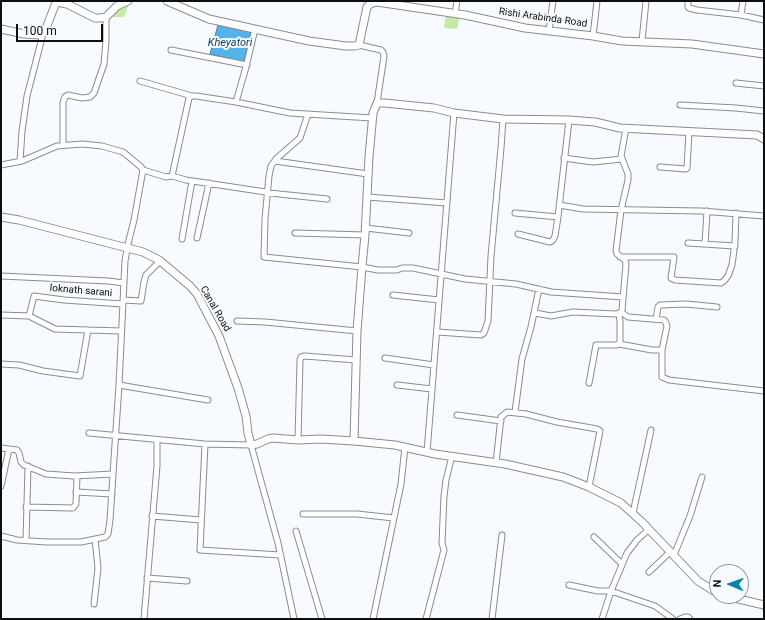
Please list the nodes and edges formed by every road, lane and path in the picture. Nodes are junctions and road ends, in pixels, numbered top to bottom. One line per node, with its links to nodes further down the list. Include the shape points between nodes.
1 (57, 1): 13 (street, via 95,18); 18 (street)
2 (128, 1): 13 (street, via 117,6)
3 (167, 1): 16 (street, via 209,19)
4 (457, 1): 11 (street)
5 (554, 1): 17 (street)
6 (597, 1): 19 (street)
7 (646, 1): 20 (street)
8 (688, 1): 12 (street, via 688,7 696,10)
9 (743, 1): 12 (street)
10 (370, 2): 11 (street, Rishi Arabinda Road); 21 (street, Rishi Arabinda Road)
11 (455, 14): 17 (street, Rishi Arabinda Road)
12 (741, 15): 14 (street)
13 (106, 17): 41 (street, via 104,64 94,93 90,97 82,98 68,95 63,102)
14 (764, 20)
15 (1, 28): 18 (street, via 34,35)
16 (255, 29): 21 (street, via 309,41 346,46); 24 (street)
17 (549, 31): 19 (street, Rishi Arabinda Road)
18 (43, 34): 44 (street, via 27,96)
19 (593, 36): 20 (street, Rishi Arabinda Road, via 622,41)
20 (642, 41): 23 (street, Rishi Arabinda Road, via 692,44)
21 (359, 45): 30 (street, via 383,52)
22 (171, 50): 24 (street)
23 (764, 54)
24 (247, 65): 29 (street)
25 (140, 81): 28 (street)
26 (736, 83): 27 (street)
27 (764, 86)
28 (192, 96): 29 (street); 50 (street, via 189,98)
29 (236, 102): 34 (street)
30 (377, 103): 33 (street, via 434,108); 35 (street)
31 (680, 105): 32 (street)
32 (764, 111)
33 (454, 113): 36 (street); 56 (street)
34 (308, 114): 35 (street); 45 (street, via 300,138)
35 (372, 118): 49 (street)
36 (503, 119): 37 (street); 80 (street, via 490,256)
37 (569, 120): 38 (street); 42 (street)
38 (626, 128): 39 (street); 43 (street)
39 (690, 132): 40 (street, via 757,135); 47 (street, via 687,168)
40 (764, 139)
41 (63, 145): 44 (street); 48 (street, via 102,146 122,152)
42 (564, 158): 43 (street, via 593,162); 57 (street)
43 (622, 159): 58 (street, via 628,180)
44 (20, 161): 46 (street)
45 (275, 161): 49 (street); 53 (street, via 270,171)
46 (1, 165)
47 (660, 167)
48 (144, 170): 50 (street, via 166,177); 73 (street)
49 (368, 174): 54 (street)
50 (172, 176): 51 (street)
51 (192, 181): 52 (street); 70 (street)
52 (208, 183): 53 (street); 69 (street)
53 (267, 192): 55 (street); 77 (street, via 264,256)
54 (367, 196): 56 (street); 65 (street)
55 (327, 199)
56 (446, 203): 78 (street)
57 (559, 205): 58 (street, via 583,209); 64 (street)
58 (621, 210): 59 (street); 75 (street, via 616,251)
59 (706, 211): 61 (street); 72 (street)
60 (515, 213): 64 (street)
61 (736, 213): 63 (street); 74 (street)
62 (1, 216): 73 (street, Canal Road)
63 (764, 216)
64 (558, 217): 68 (street, via 555,236 550,242)
65 (366, 231): 66 (street); 67 (street); 77 (street)
66 (295, 233)
67 (409, 233)
68 (518, 234)
69 (197, 238)
70 (182, 239)
71 (688, 243): 72 (street)
72 (705, 244): 74 (street)
73 (127, 245): 76 (street, Canal Road); 81 (street)
74 (735, 246): 75 (street, via 728,276 721,283 671,278 674,256)
75 (620, 257): 84 (street, via 626,264)
76 (160, 261): 86 (street, via 146,275 141,301); 120 (street, Canal Road, via 197,294 213,323 238,388)
77 (362, 267): 78 (street, via 378,270 413,268); 96 (street)
78 (441, 274): 80 (street); 85 (street)
79 (1, 276): 81 (street)
80 (490, 282): 82 (street); 97 (street, via 488,321 483,334)
81 (124, 283): 86 (street)
82 (539, 289): 84 (street); 88 (street)
83 (393, 295): 85 (street)
84 (623, 297): 89 (street)
85 (439, 300): 97 (street)
86 (123, 302): 91 (street, loknath sarani, via 34,296); 95 (street)
87 (717, 307): 92 (street, via 660,305)
88 (535, 313): 89 (street, via 551,316 565,312); 110 (street, via 522,359)
89 (620, 313): 92 (street, via 628,317); 98 (street)
90 (1, 315): 91 (street)
91 (29, 316): 94 (street, via 55,329)
92 (656, 319): 99 (street, via 664,320 667,326)
93 (237, 321): 96 (street)
94 (88, 330): 95 (street); 102 (street, via 80,376)
95 (121, 331): 105 (street)
96 (357, 332): 101 (street)
97 (437, 332): 103 (street)
98 (619, 344): 99 (street); 104 (street, via 596,345)
99 (662, 350): 108 (street, via 662,377 669,380)
100 (385, 358): 103 (street)
101 (356, 360): 117 (street, via 301,357); 118 (street)
102 (1, 364)
103 (434, 365): 107 (street)
104 (589, 383)
105 (120, 385): 109 (street); 115 (street)
106 (397, 385): 107 (street)
107 (432, 389): 124 (street)
108 (764, 391)
109 (208, 400)
110 (515, 412): 112 (street, via 503,414); 132 (street, via 599,430)
111 (457, 415): 112 (street)
112 (501, 421): 126 (street)
113 (651, 430): 136 (street)
114 (89, 433): 115 (street)
115 (116, 436): 116 (street); 128 (street)
116 (157, 440): 119 (street); 138 (street)
117 (298, 440): 118 (street); 120 (street, via 273,438)
118 (354, 440): 121 (street)
119 (205, 444): 120 (street); 140 (street)
120 (251, 445): 149 (street, Canal Road)
121 (405, 447): 124 (street); 139 (street)
122 (1, 448): 123 (street)
123 (9, 449): 127 (street, via 17,450 21,462); 131 (street)
124 (427, 452): 125 (street)
125 (452, 456): 126 (street); 164 (street, via 444,496 444,550)
126 (496, 463): 132 (street, via 563,477)
127 (28, 466): 129 (street, via 46,474); 135 (street)
128 (113, 474): 129 (street); 134 (street)
129 (77, 476): 133 (street)
130 (702, 477): 148 (street, via 690,516)
131 (1, 486)
132 (589, 487): 136 (street, via 622,503)
133 (76, 492): 134 (street); 135 (street, via 76,504 73,508)
134 (112, 494): 146 (street, via 108,534)
135 (26, 507): 147 (street)
136 (633, 513): 141 (street)
137 (303, 514): 139 (street, via 357,514)
138 (152, 516): 140 (street); 152 (street)
139 (394, 518): 163 (street)
140 (201, 520): 149 (street, via 200,550)
141 (648, 530): 148 (street); 150 (street, via 637,540)
142 (296, 531): 162 (street)
143 (502, 535): 165 (street)
144 (1, 536): 147 (street)
145 (594, 537): 150 (street)
146 (95, 539): 147 (street, via 81,542); 158 (street, via 98,568)
147 (26, 540)
148 (673, 553): 151 (street); 155 (street, via 698,581)
149 (280, 555): 161 (street, Canal Road)
150 (622, 564): 156 (street)
151 (649, 572)
152 (147, 578): 153 (street); 160 (street)
153 (187, 581)
154 (568, 585): 156 (street)
155 (709, 588)
156 (611, 591): 166 (street); 167 (street, via 655,606)
157 (749, 601): 159 (street)
158 (94, 604)
159 (764, 605)
160 (144, 619)
161 (294, 619)
162 (322, 619)
163 (373, 619)
164 (426, 619)
165 (492, 619)
166 (602, 619)
167 (673, 619)
168 (680, 619): 169 (street)
169 (690, 619)

